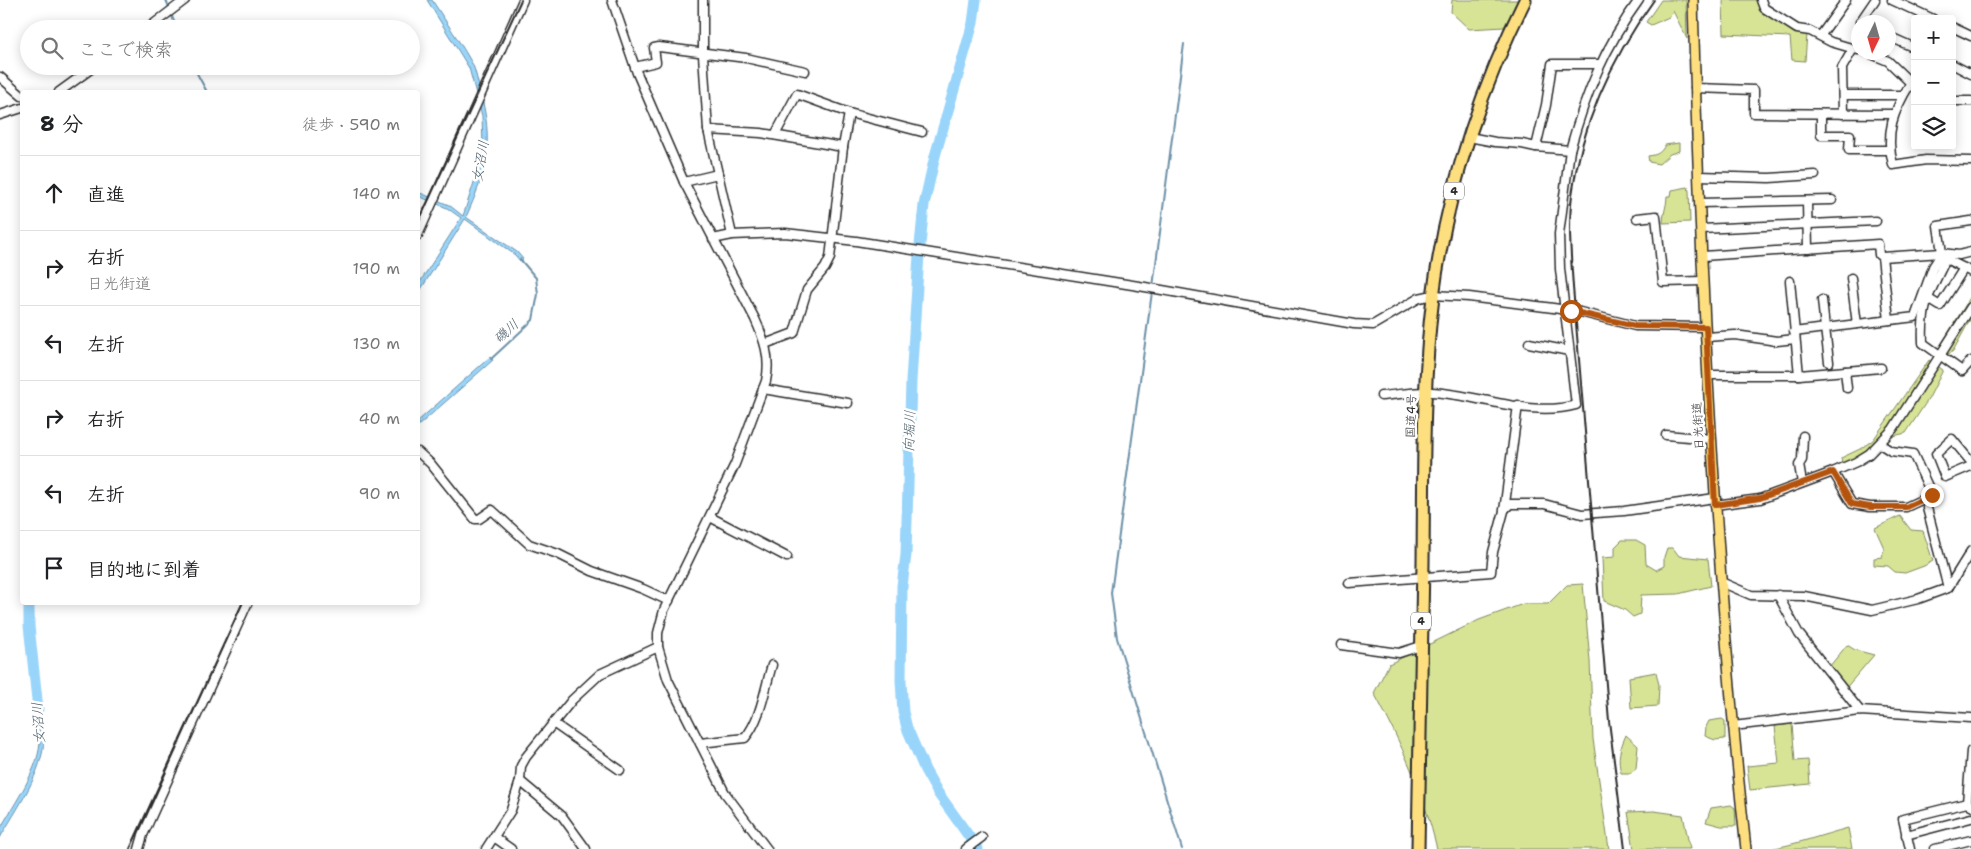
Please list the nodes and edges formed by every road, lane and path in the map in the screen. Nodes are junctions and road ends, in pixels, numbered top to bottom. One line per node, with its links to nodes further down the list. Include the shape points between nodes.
1 (185, 0): 14 (street)
2 (523, 0): 67 (street)
3 (612, 0): 26 (street)
4 (703, 0): 21 (street)
5 (1525, 0): 49 (highway, 国道4号 / 4, via 1498,58)
6 (1639, 0): 24 (street)
7 (1693, 0): 33 (main road, 日光街道)
8 (1761, 0): 16 (street, via 1764,8 1797,29)
9 (1846, 0): 16 (street)
10 (1875, 0): 12 (street)
11 (1892, 0): 13 (street)
12 (1865, 15)
13 (1925, 15)
14 (159, 20)
15 (1956, 29): 17 (street)
16 (1821, 35): 20 (street, via 1831,42)
17 (1971, 36)
18 (1896, 40): 19 (street)
19 (1911, 46)
20 (1851, 48)
21 (703, 52): 26 (street, via 654,48 656,62); 27 (street); 46 (street)
22 (1851, 56): 36 (street, via 1842,68)
23 (1886, 60): 31 (street)
24 (1600, 64): 51 (street, via 1552,64); 52 (street, via 1590,85)
25 (1956, 66): 28 (street)
26 (635, 67): 58 (street)
27 (806, 71)
28 (1971, 74)
29 (83, 75): 34 (street)
30 (0, 77): 35 (street)
31 (1911, 83)
32 (1911, 87): 37 (street)
33 (1695, 88): 42 (street, via 1754,90 1754,113); 57 (main road, 日光街道)
34 (63, 90)
35 (20, 94)
36 (1843, 95): 37 (street); 43 (street)
37 (1903, 95): 44 (street)
38 (1956, 101): 39 (street)
39 (1971, 101)
40 (20, 109): 45 (street)
41 (849, 113): 47 (street); 48 (street, via 797,94); 50 (street)
42 (1821, 114): 43 (street); 53 (street, via 1821,135 1850,135 1850,150)
43 (1843, 114): 44 (street)
44 (1893, 114): 53 (street)
45 (0, 115)
46 (708, 130): 48 (street); 55 (street)
47 (922, 132)
48 (776, 135): 50 (street)
49 (1470, 137): 51 (street); 80 (highway, 国道4号 / 4, via 1453,192)
50 (843, 147): 70 (street)
51 (1536, 147): 52 (street)
52 (1570, 150): 84 (street, via 1559,234)
53 (1889, 150): 54 (street, via 1893,165 1926,160)
54 (1971, 161)
55 (718, 174): 58 (street); 68 (street)
56 (1815, 175): 57 (street, via 1769,178)
57 (1699, 176): 61 (main road, 日光街道)
58 (684, 182): 69 (street)
59 (1832, 200): 60 (street)
60 (1807, 202): 61 (street); 65 (street)
61 (1700, 203): 66 (main road, 日光街道)
62 (1637, 218): 78 (street, via 1656,216 1663,282)
63 (1876, 221): 65 (street)
64 (1971, 221): 73 (street, via 1938,226)
65 (1808, 225): 66 (street); 71 (street)
66 (1701, 229): 74 (main road, 日光街道)
67 (420, 230)
68 (732, 235): 69 (street); 70 (street, via 785,233)
69 (713, 239): 92 (street)
70 (833, 239): 80 (street, via 1364,324 1373,324 1419,298); 92 (street, via 830,258 807,290 794,332)
71 (1808, 249): 74 (street); 75 (street, via 1878,244)
72 (1971, 252): 73 (street, via 1958,255)
73 (1942, 253): 75 (street); 85 (street, via 1933,266 1915,317)
74 (1703, 256): 78 (main road, 日光街道)
75 (1882, 257): 85 (street)
76 (1967, 270): 81 (street, via 1940,306); 81 (street, via 1946,259)
77 (1851, 278): 86 (street)
78 (1704, 281): 87 (main road, 日光街道)
79 (1790, 281): 89 (street)
80 (1434, 295): 84 (street); 103 (highway, 国道4号 / 4)
81 (1927, 298): 94 (street, via 1922,320 1923,343)
82 (1822, 300): 88 (street)
83 (1971, 308): 94 (street)
84 (1566, 310): 87 (street, via 1635,326); 93 (street)
85 (1889, 320): 86 (street)
86 (1857, 324): 88 (street)
87 (1706, 327): 90 (main road, 日光街道)
88 (1825, 328): 89 (street); 96 (street)
89 (1795, 336): 90 (street, via 1777,341 1735,335); 100 (street)
90 (1706, 337): 99 (main road, 日光街道)
91 (1529, 343): 93 (street)
92 (766, 344): 102 (street, via 768,372)
93 (1569, 351): 106 (street, via 1576,405 1559,410)
94 (1940, 356): 95 (street, via 1962,371); 110 (street)
95 (1971, 361)
96 (1829, 362)
97 (1880, 368): 98 (street)
98 (1845, 371): 100 (street); 101 (street)
99 (1708, 375): 100 (street); 109 (main road, 日光街道)
100 (1799, 375)
101 (1847, 388)
102 (763, 389): 105 (street); 118 (street, via 735,464)
103 (1426, 392): 104 (street); 106 (street); 121 (highway, 国道4号 / 4)
104 (1381, 396)
105 (848, 403)
106 (1518, 405): 117 (street)
107 (1666, 435): 109 (street)
108 (1803, 436): 114 (street, via 1799,466)
109 (1711, 438): 115 (main road, 日光街道)
110 (1880, 444): 113 (street, via 1856,462); 113 (street, via 1891,451 1913,454 1932,495 1906,507 1852,504)
111 (420, 454): 126 (street, via 475,519 492,510 529,544)
112 (1971, 464): 112 (street, via 1952,439 1936,454 1945,477)
113 (1833, 472): 114 (street)
114 (1802, 483): 115 (street, via 1760,498)
115 (1715, 501): 117 (street, via 1582,514 1544,504 1510,504); 122 (main road, 日光街道)
116 (1927, 508): 124 (street)
117 (1504, 511): 121 (street, via 1491,572)
118 (710, 517): 120 (street); 126 (street)
119 (1971, 551): 124 (street)
120 (787, 557)
121 (1422, 578): 123 (street); 129 (highway, 国道4号 / 4)
122 (1721, 582): 125 (street, via 1744,593); 135 (main road, 日光街道)
123 (1349, 583)
124 (1948, 588): 125 (street, via 1872,610 1804,596)
125 (1778, 595): 132 (street, via 1799,634)
126 (669, 601): 130 (street, via 660,624)
127 (247, 605): 146 (street)
128 (1341, 645): 129 (street, via 1399,654)
129 (1421, 646): 152 (highway, 国道4号 / 4)
130 (658, 647): 134 (street, via 600,674); 136 (street, via 668,680)
131 (772, 664): 136 (street, via 750,733 745,738)
132 (1860, 711): 133 (street); 135 (street)
133 (1971, 718)
134 (553, 723): 138 (street); 139 (street, via 526,757 521,766)
135 (1733, 726): 153 (main road, 日光街道)
136 (700, 743): 150 (street, via 733,805)
137 (1971, 751): 140 (street)
138 (620, 770)
139 (520, 781): 143 (street, via 511,810); 149 (street, via 562,816)
140 (1969, 804): 142 (street, via 1902,819)
141 (1971, 818): 142 (street)
142 (1906, 835): 154 (street)
143 (494, 837): 147 (street); 148 (street)
144 (981, 838): 151 (street)
145 (1971, 840): 155 (street)
146 (139, 849)
147 (486, 849)
148 (511, 849)
149 (586, 849)
150 (766, 849)
151 (966, 849)
152 (1418, 849)
153 (1746, 849)
154 (1910, 849)
155 (1935, 849)

